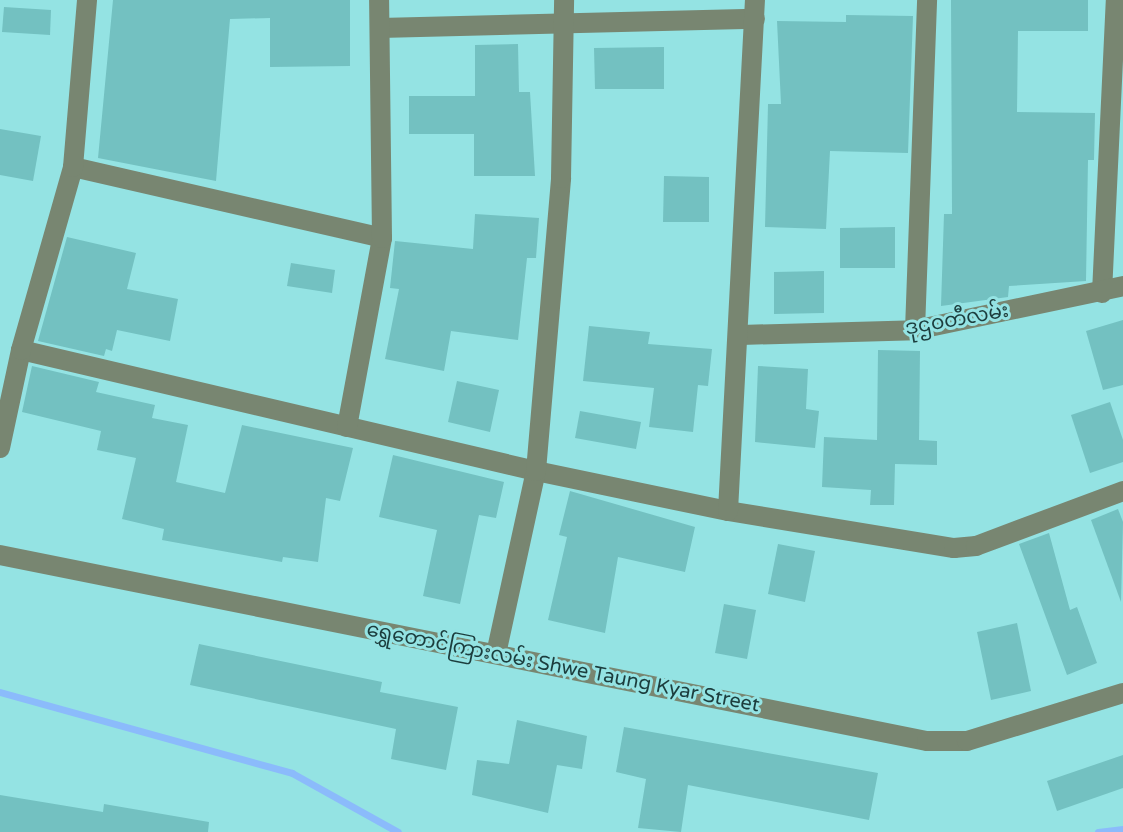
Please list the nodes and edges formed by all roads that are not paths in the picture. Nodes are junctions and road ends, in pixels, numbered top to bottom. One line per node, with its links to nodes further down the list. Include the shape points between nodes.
1 (87, 0): 10 (street)
2 (379, 0): 9 (street)
3 (564, 0): 7 (street)
4 (927, 0): 14 (street)
5 (1116, 0): 8 (street)
6 (755, 9): 7 (street); 15 (street)
7 (563, 21): 9 (street); 19 (street, via 561,178)
8 (1119, 23): 13 (street)
9 (380, 28): 11 (street)
10 (73, 167): 11 (street); 16 (street)
11 (382, 238): 17 (street)
12 (1123, 286): 13 (street, ဒုဌဝတီလမ်း)
13 (1102, 293): 14 (street, ဒုဌဝတီလမ်း)
14 (915, 330): 15 (street, ဒုဌဝတီလမ်း)
15 (741, 335): 21 (street)
16 (21, 350): 17 (street); 18 (street)
17 (347, 427): 19 (street)
18 (0, 448)
19 (536, 471): 21 (street); 23 (street)
20 (1123, 491): 21 (street, via 976,546 954,548)
21 (728, 511)
22 (0, 555): 23 (street, ရွှေတောင်ကြားလမ်း Shwe Taung Kyar Street)
23 (496, 654): 24 (street, ရွှေတောင်ကြားလမ်း Shwe Taung Kyar Street, via 927,741 967,741)
24 (1123, 693)

